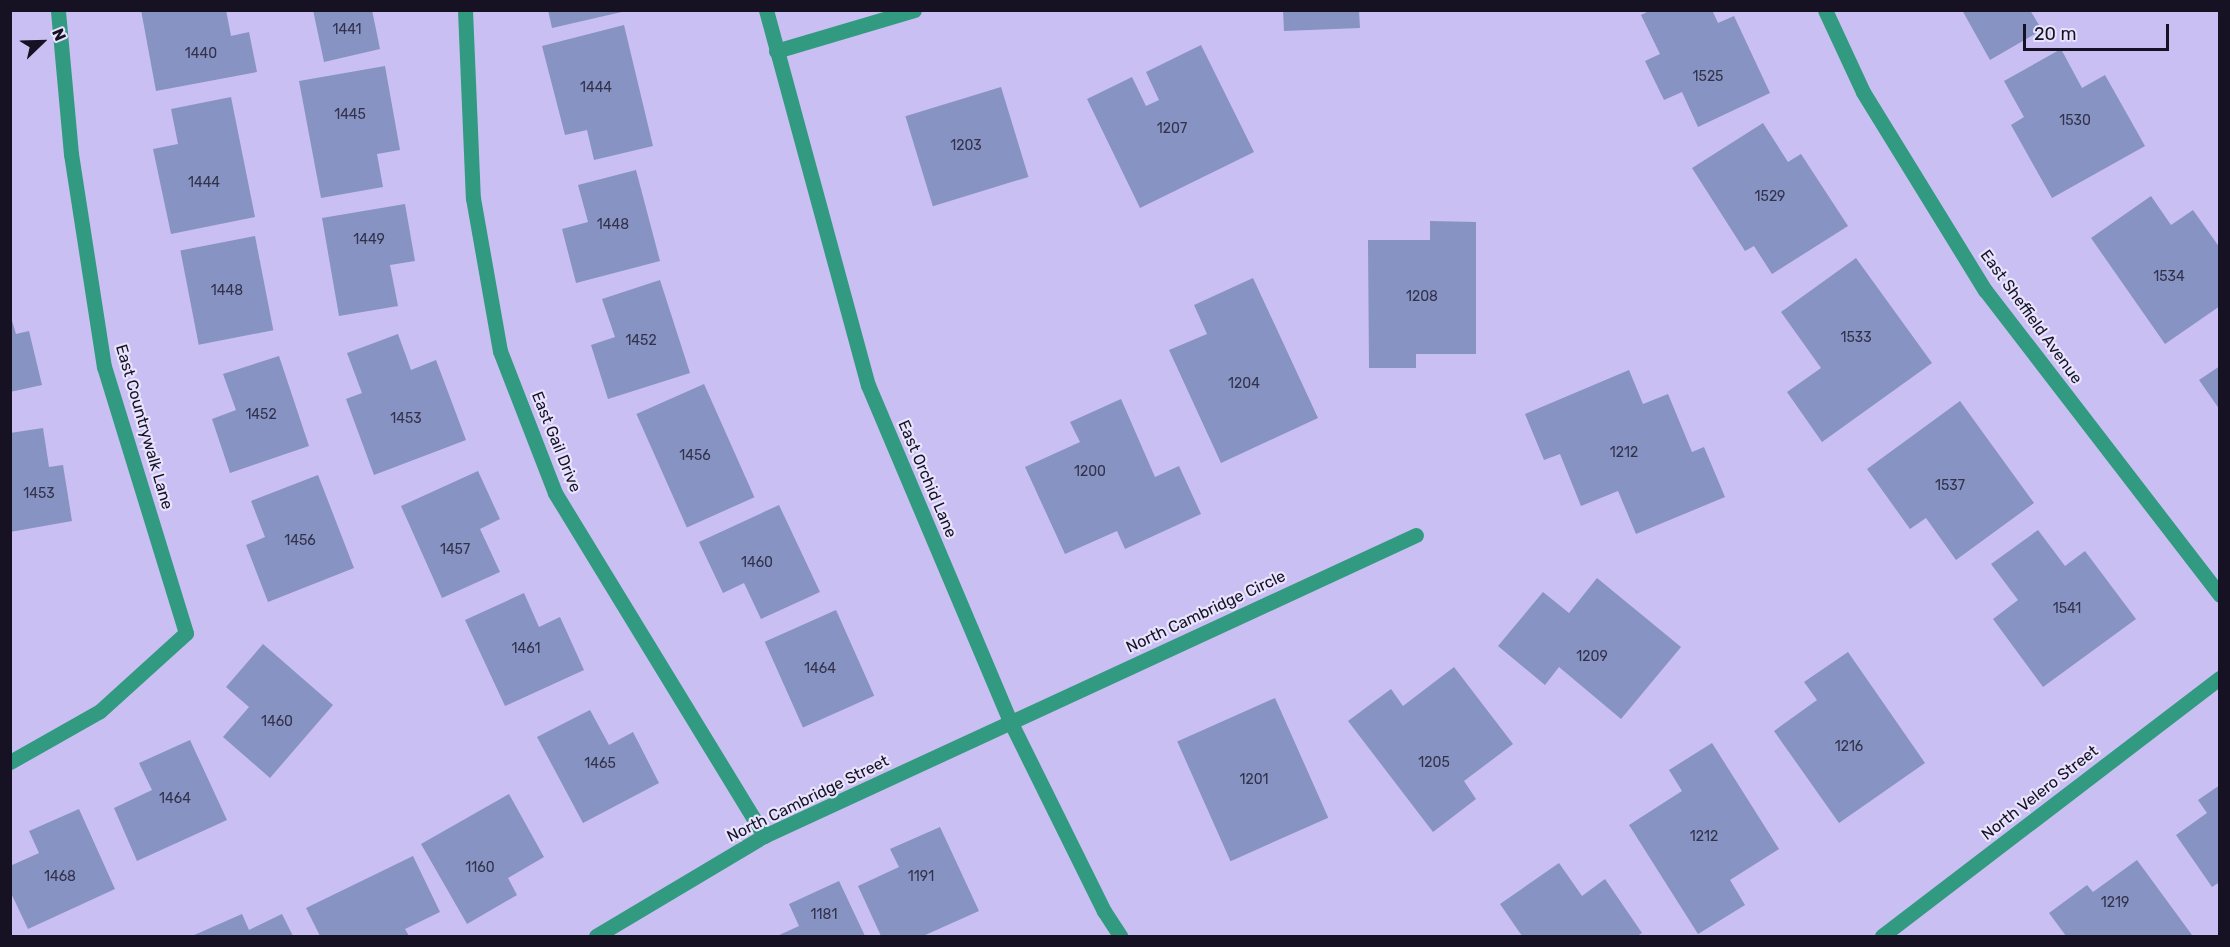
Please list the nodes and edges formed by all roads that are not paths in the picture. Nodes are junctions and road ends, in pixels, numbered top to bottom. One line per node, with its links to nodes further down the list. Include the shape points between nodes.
1 (58, 10): 11 (street, East Countrywalk Lane, via 71,154 104,367 186,633 99,711)
2 (465, 10): 12 (street, East Gail Drive, via 473,198 500,351 555,493)
3 (766, 10): 6 (street, East Orchid Lane)
4 (914, 10): 6 (street)
5 (1825, 10): 8 (street, East Sheffield Avenue, via 1863,92 1985,290)
6 (776, 51): 10 (street, East Orchid Lane, via 868,385)
7 (1416, 535): 10 (street, North Cambridge Circle)
8 (2220, 595)
9 (2220, 678): 15 (street, North Velero Street)
10 (1011, 723): 12 (street, North Cambridge Street); 14 (street, East Orchid Lane)
11 (10, 762)
12 (764, 836): 13 (street, North Cambridge Street)
13 (596, 936)
14 (1120, 936)
15 (1882, 936)

